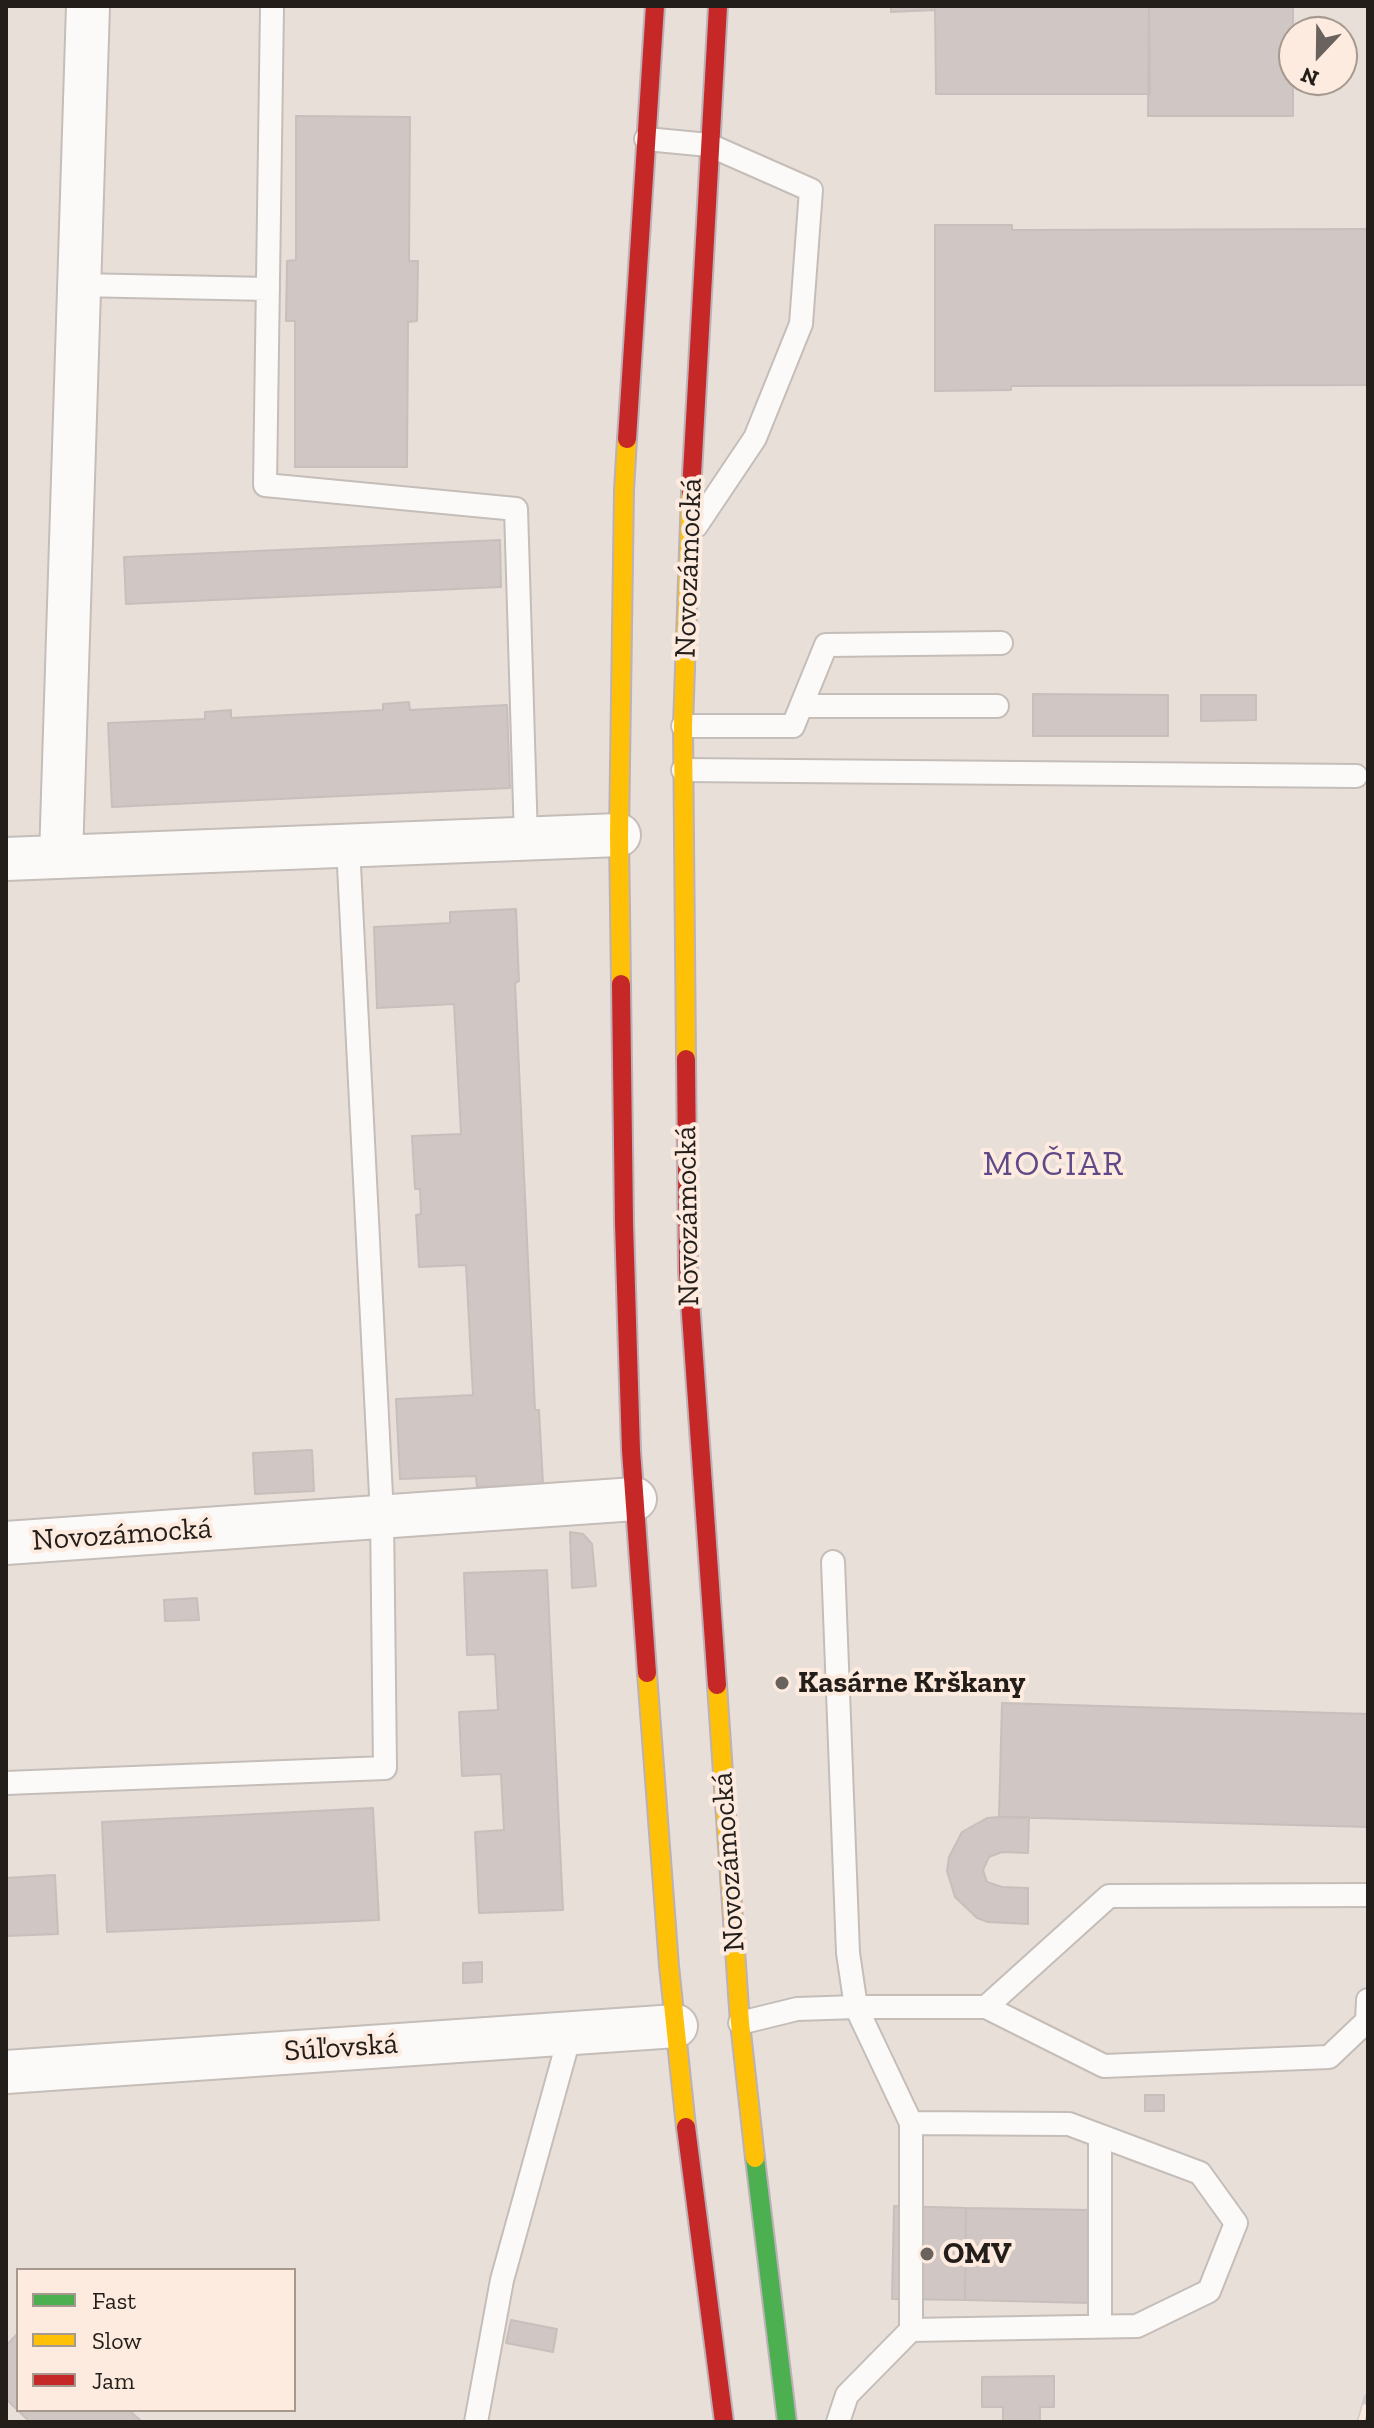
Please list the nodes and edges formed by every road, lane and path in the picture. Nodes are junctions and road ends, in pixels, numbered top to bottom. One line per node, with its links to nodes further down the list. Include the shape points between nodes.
1 (88, 6): 7 (street)
2 (272, 6): 8 (lane)
3 (655, 6): 5 (main road)
4 (718, 6): 6 (main road, Novozámocká)
5 (646, 139): 6 (lane); 16 (main road, via 624,490)
6 (709, 145): 9 (main road, Novozámocká); 9 (lane, via 811,190 801,324 755,438)
7 (79, 285): 8 (lane); 19 (street)
8 (268, 289): 17 (lane, via 265,485 516,509)
9 (689, 537): 13 (main road, Novozámocká)
10 (1001, 643): 11 (lane, via 826,645)
11 (802, 706): 12 (lane); 13 (lane, via 793,726)
12 (997, 706)
13 (683, 726): 14 (main road, Novozámocká)
14 (683, 770): 15 (lane); 30 (main road, Novozámocká, via 695,1494)
15 (1356, 776)
16 (619, 835): 17 (street); 21 (main road, via 624,1223)
17 (526, 839): 18 (street)
18 (348, 846): 19 (street); 22 (lane)
19 (61, 857): 20 (street)
20 (6, 859)
21 (642, 1498): 22 (street, Novozámocká); 31 (main road, via 669,1966)
22 (382, 1515): 23 (street, Novozámocká); 25 (lane, via 385,1768)
23 (6, 1543)
24 (833, 1562): 28 (lane, via 848,1953)
25 (6, 1783)
26 (1368, 1895): 29 (lane, via 1109,1896)
27 (1368, 2000): 29 (lane, via 1367,2021 1329,2057 1104,2066)
28 (856, 2007): 29 (lane); 30 (lane, via 797,2009); 34 (lane)
29 (986, 2007)
30 (734, 2023): 40 (main road, Novozámocká)
31 (682, 2026): 32 (street, Súľovská); 39 (main road, via 690,2165)
32 (571, 2031): 33 (street, Súľovská); 38 (lane, via 502,2280)
33 (6, 2072)
34 (911, 2123): 35 (lane, via 1069,2124); 37 (lane)
35 (1100, 2136): 36 (lane); 36 (lane, via 1200,2173 1236,2223 1209,2291 1137,2326)
36 (1100, 2326): 37 (lane)
37 (911, 2330): 41 (lane, via 847,2395)
38 (476, 2422)
39 (724, 2422)
40 (787, 2422)
41 (838, 2422)

